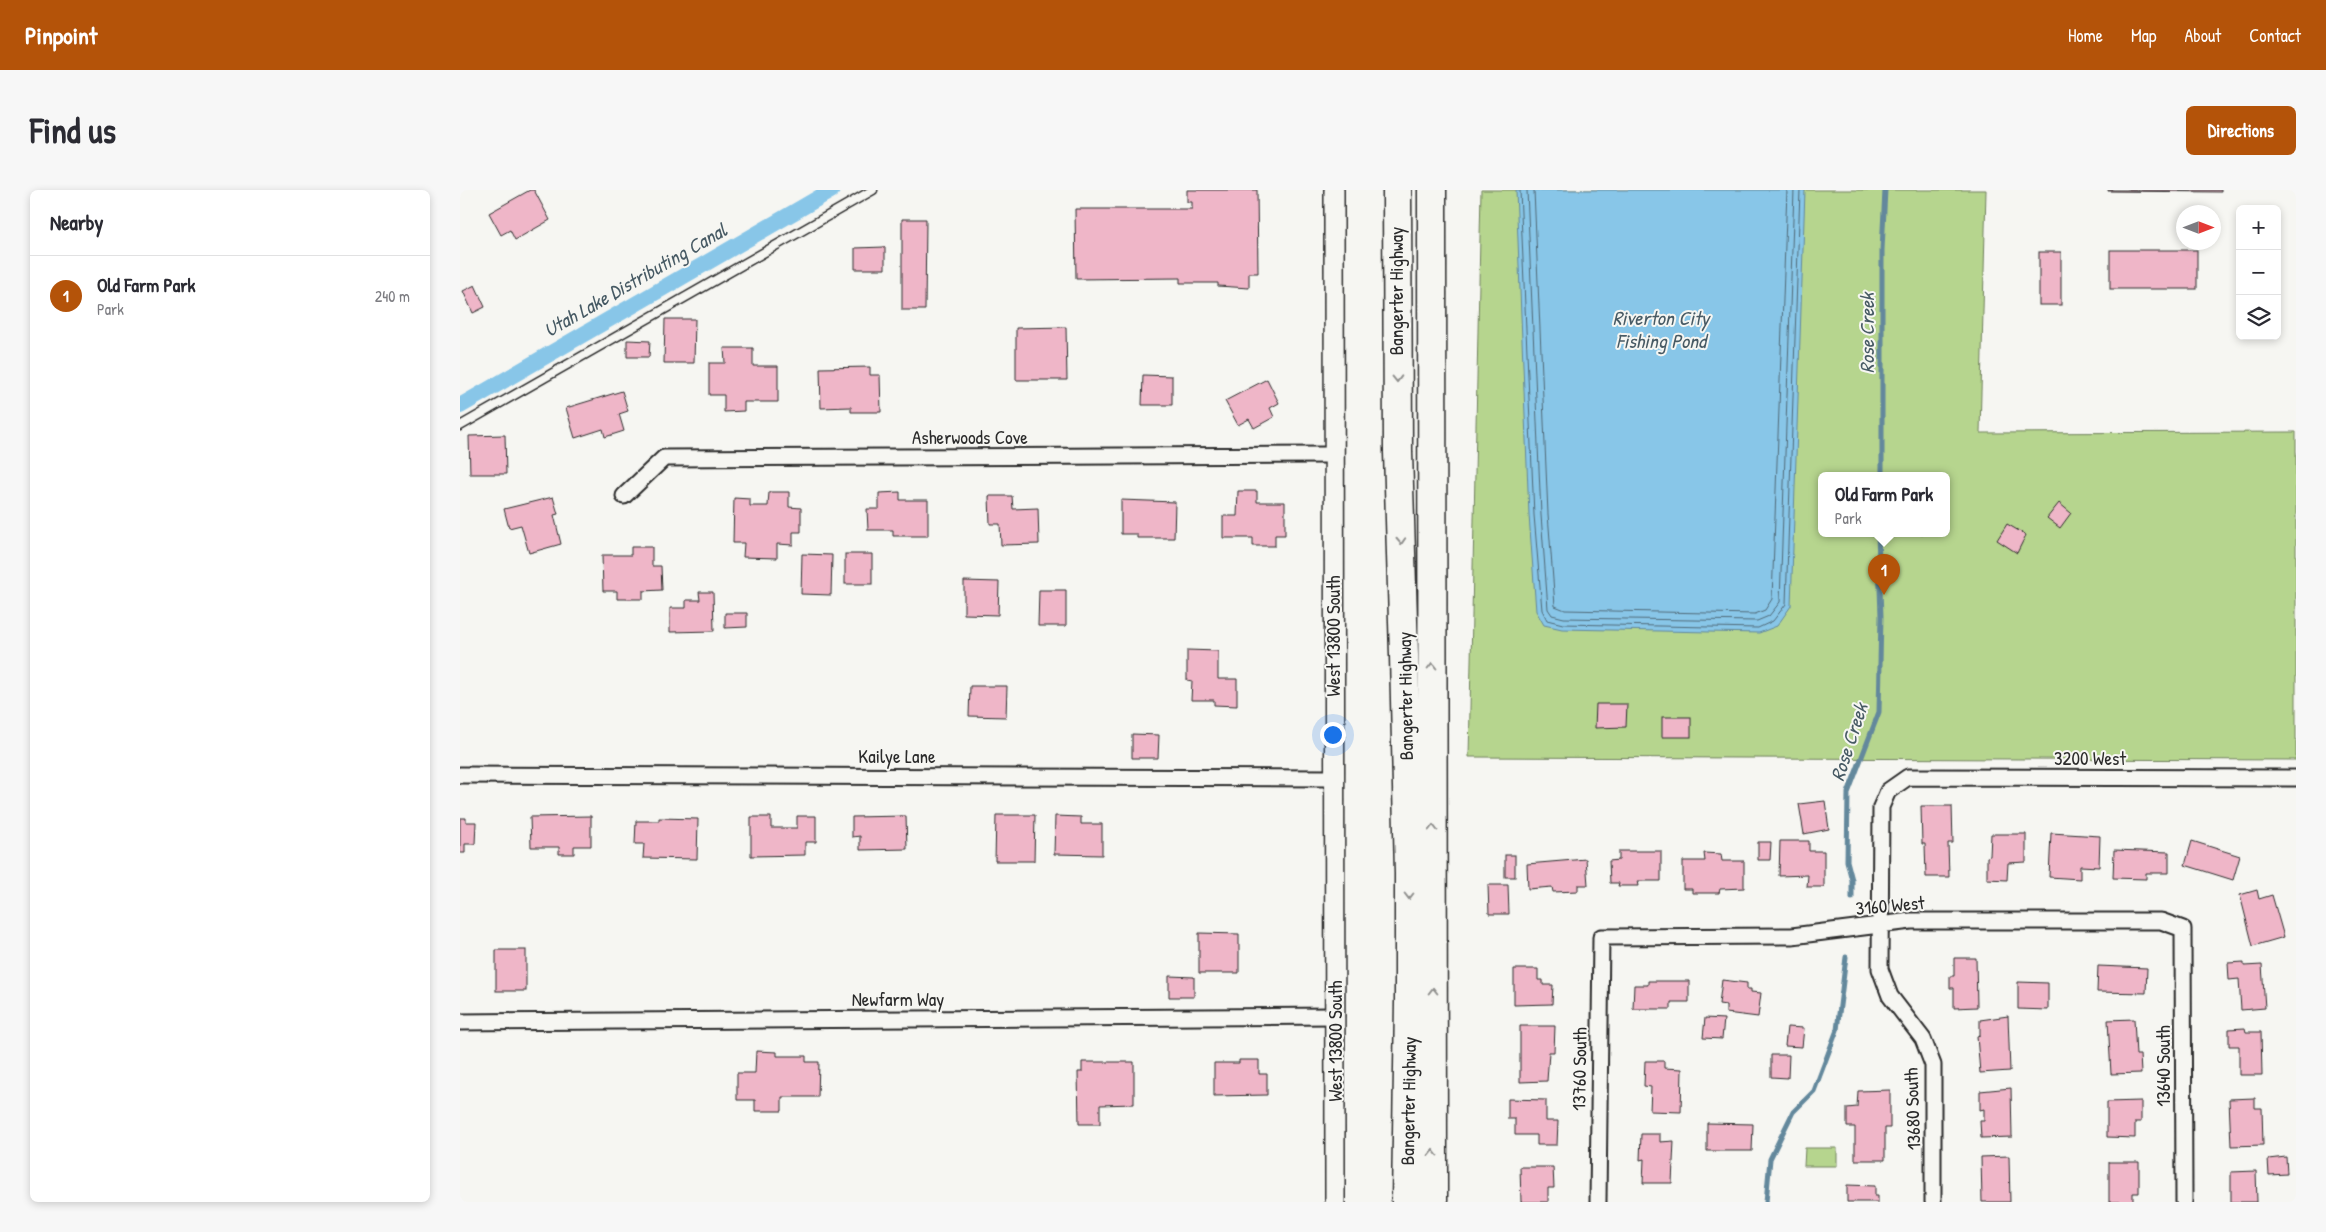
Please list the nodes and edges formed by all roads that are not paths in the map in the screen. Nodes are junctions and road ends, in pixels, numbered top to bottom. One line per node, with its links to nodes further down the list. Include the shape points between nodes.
1 (873, 190): 5 (lane)
2 (1334, 190): 6 (street, West 13800 South)
3 (1397, 190): 18 (highway, Bangerter Highway, one-way to 18, via 1398,452 1409,884)
4 (1432, 190): 19 (highway, Bangerter Highway, one-way to 4)
5 (460, 426)
6 (1333, 455): 7 (street, Asherwoods Cove, via 664,458); 9 (street, West 13800 South)
7 (624, 496)
8 (460, 775): 9 (street, Kailye Lane)
9 (1334, 778): 15 (street, West 13800 South)
10 (2296, 778): 11 (street, 3200 West, via 1908,777)
11 (1888, 791): 12 (street, 13680 South, via 1881,807)
12 (1879, 925): 13 (street, 3160 West, via 1911,920 2161,921); 14 (street, 3160 West, via 1792,936); 21 (street, 13680 South, via 1880,969 1890,996 1923,1038 1933,1065)
13 (2183, 929): 22 (street, 13640 South)
14 (1600, 937): 20 (street, 13760 South)
15 (1336, 1016): 16 (street, Newfarm Way); 17 (street, West 13800 South)
16 (460, 1022)
17 (1335, 1202)
18 (1406, 1202)
19 (1433, 1202)
20 (1598, 1202)
21 (1933, 1202)
22 (2184, 1202)

